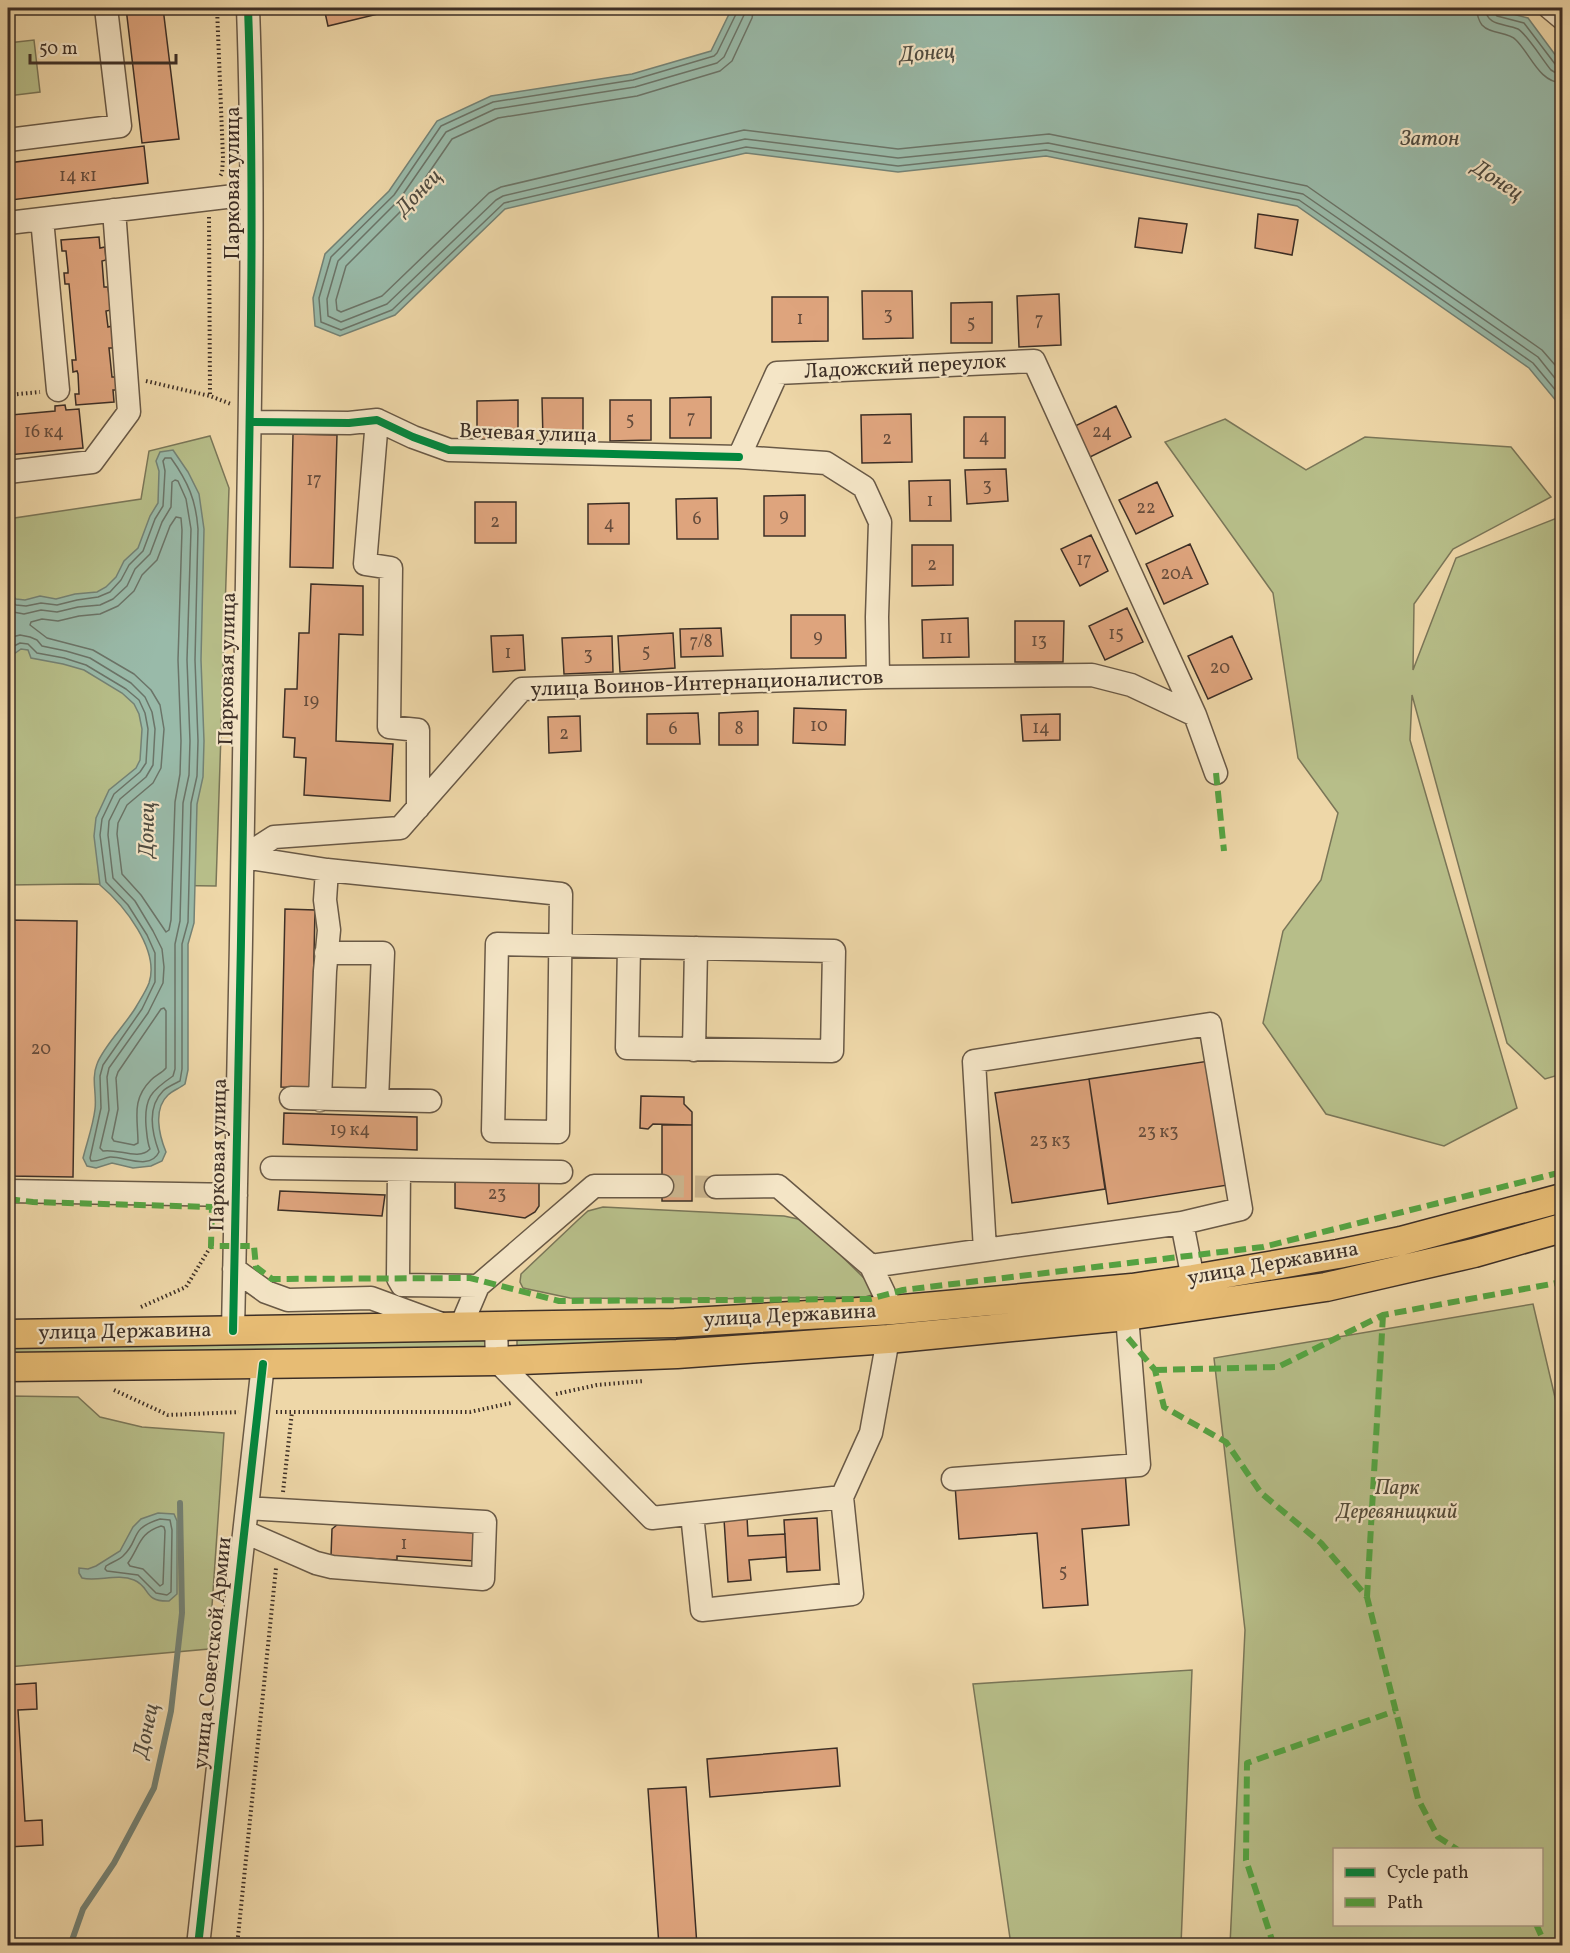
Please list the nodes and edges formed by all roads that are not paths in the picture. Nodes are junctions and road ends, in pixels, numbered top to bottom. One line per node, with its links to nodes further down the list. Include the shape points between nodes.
1 (106, 8): 5 (street, via 120,126)
2 (248, 8): 6 (street, Парковая улица)
3 (1550, 8): 4 (street)
4 (1563, 18)
5 (8, 140)
6 (251, 194): 7 (street); 11 (street, Парковая улица)
7 (114, 210): 8 (street); 14 (street, via 129,412 92,462)
8 (42, 219): 9 (street); 10 (street)
9 (8, 223)
10 (58, 390)
11 (250, 414): 12 (street, via 349,423); 19 (street, Парковая улица)
12 (376, 420): 13 (street, Вечевая улица, via 449,450); 18 (street, via 365,564 391,568 388,727 418,730)
13 (739, 457): 15 (street, Вечевая улица, via 826,463 864,487 880,522); 16 (street, Ладожский переулок, via 777,373 1034,361)
14 (8, 472)
15 (878, 677): 16 (street, улица Воинов-Интернационалистов, via 1092,675 1131,685); 18 (street, улица Воинов-Интернационалистов, via 522,689)
16 (1195, 715): 17 (street)
17 (1216, 773)
18 (418, 808): 19 (street, улица Воинов-Интернационалистов, via 400,828 274,837)
19 (243, 857): 20 (street); 36 (street, Парковая улица)
20 (327, 870): 21 (street, via 561,894); 24 (street)
21 (560, 945): 21 (street, via 558,1132 493,1131 497,944); 22 (street)
22 (629, 947): 23 (street); 25 (street, via 627,1048)
23 (696, 948): 25 (street); 25 (street, via 834,951 832,1051)
24 (326, 953): 27 (street); 28 (street, via 383,953)
25 (694, 1050)
26 (291, 1098): 27 (street)
27 (320, 1100): 28 (street)
28 (377, 1100): 29 (street)
29 (430, 1101)
30 (272, 1168): 31 (street)
31 (399, 1170): 32 (street); 44 (street, via 398,1278 402,1285)
32 (561, 1172)
33 (662, 1186): 44 (street, via 594,1186)
34 (716, 1187): 41 (street, via 778,1186)
35 (8, 1191): 36 (street)
36 (236, 1195): 42 (street, Парковая улица)
37 (1563, 1198): 43 (main road, улица Державина, via 1401,1241)
38 (1182, 1222): 40 (street); 40 (street, via 1241,1209 1210,1024 974,1061); 43 (street)
39 (1563, 1228): 46 (main road, улица Державина, via 1326,1287)
40 (985, 1250): 41 (street)
41 (871, 1266): 45 (street)
42 (234, 1269): 48 (street, via 266,1292 288,1300 372,1298); 49 (street, Парковая улица)
43 (1193, 1279): 45 (main road, улица Державина)
44 (478, 1286): 48 (street)
45 (892, 1310): 47 (main road, улица Державина, via 675,1323)
46 (1127, 1316): 51 (main road, улица Державина); 55 (street, via 1139,1465)
47 (496, 1326): 48 (main road, улица Державина); 52 (street)
48 (455, 1327): 49 (main road, улица Державина)
49 (233, 1331): 50 (main road, улица Державина)
50 (8, 1334)
51 (888, 1339): 52 (main road, улица Державина, via 677,1354); 56 (street, via 872,1433)
52 (497, 1360): 53 (main road, улица Державина); 58 (street, via 652,1518)
53 (263, 1364): 54 (main road, улица Державина); 57 (street, улица Советской Армии)
54 (8, 1367)
55 (953, 1479)
56 (842, 1497): 58 (street); 58 (street, via 852,1594 702,1610)
57 (248, 1508): 59 (street, улица Советской Армии); 59 (street, via 485,1522 483,1579 332,1567)
58 (692, 1514)
59 (245, 1532): 60 (street, улица Советской Армии)
60 (198, 1946)

